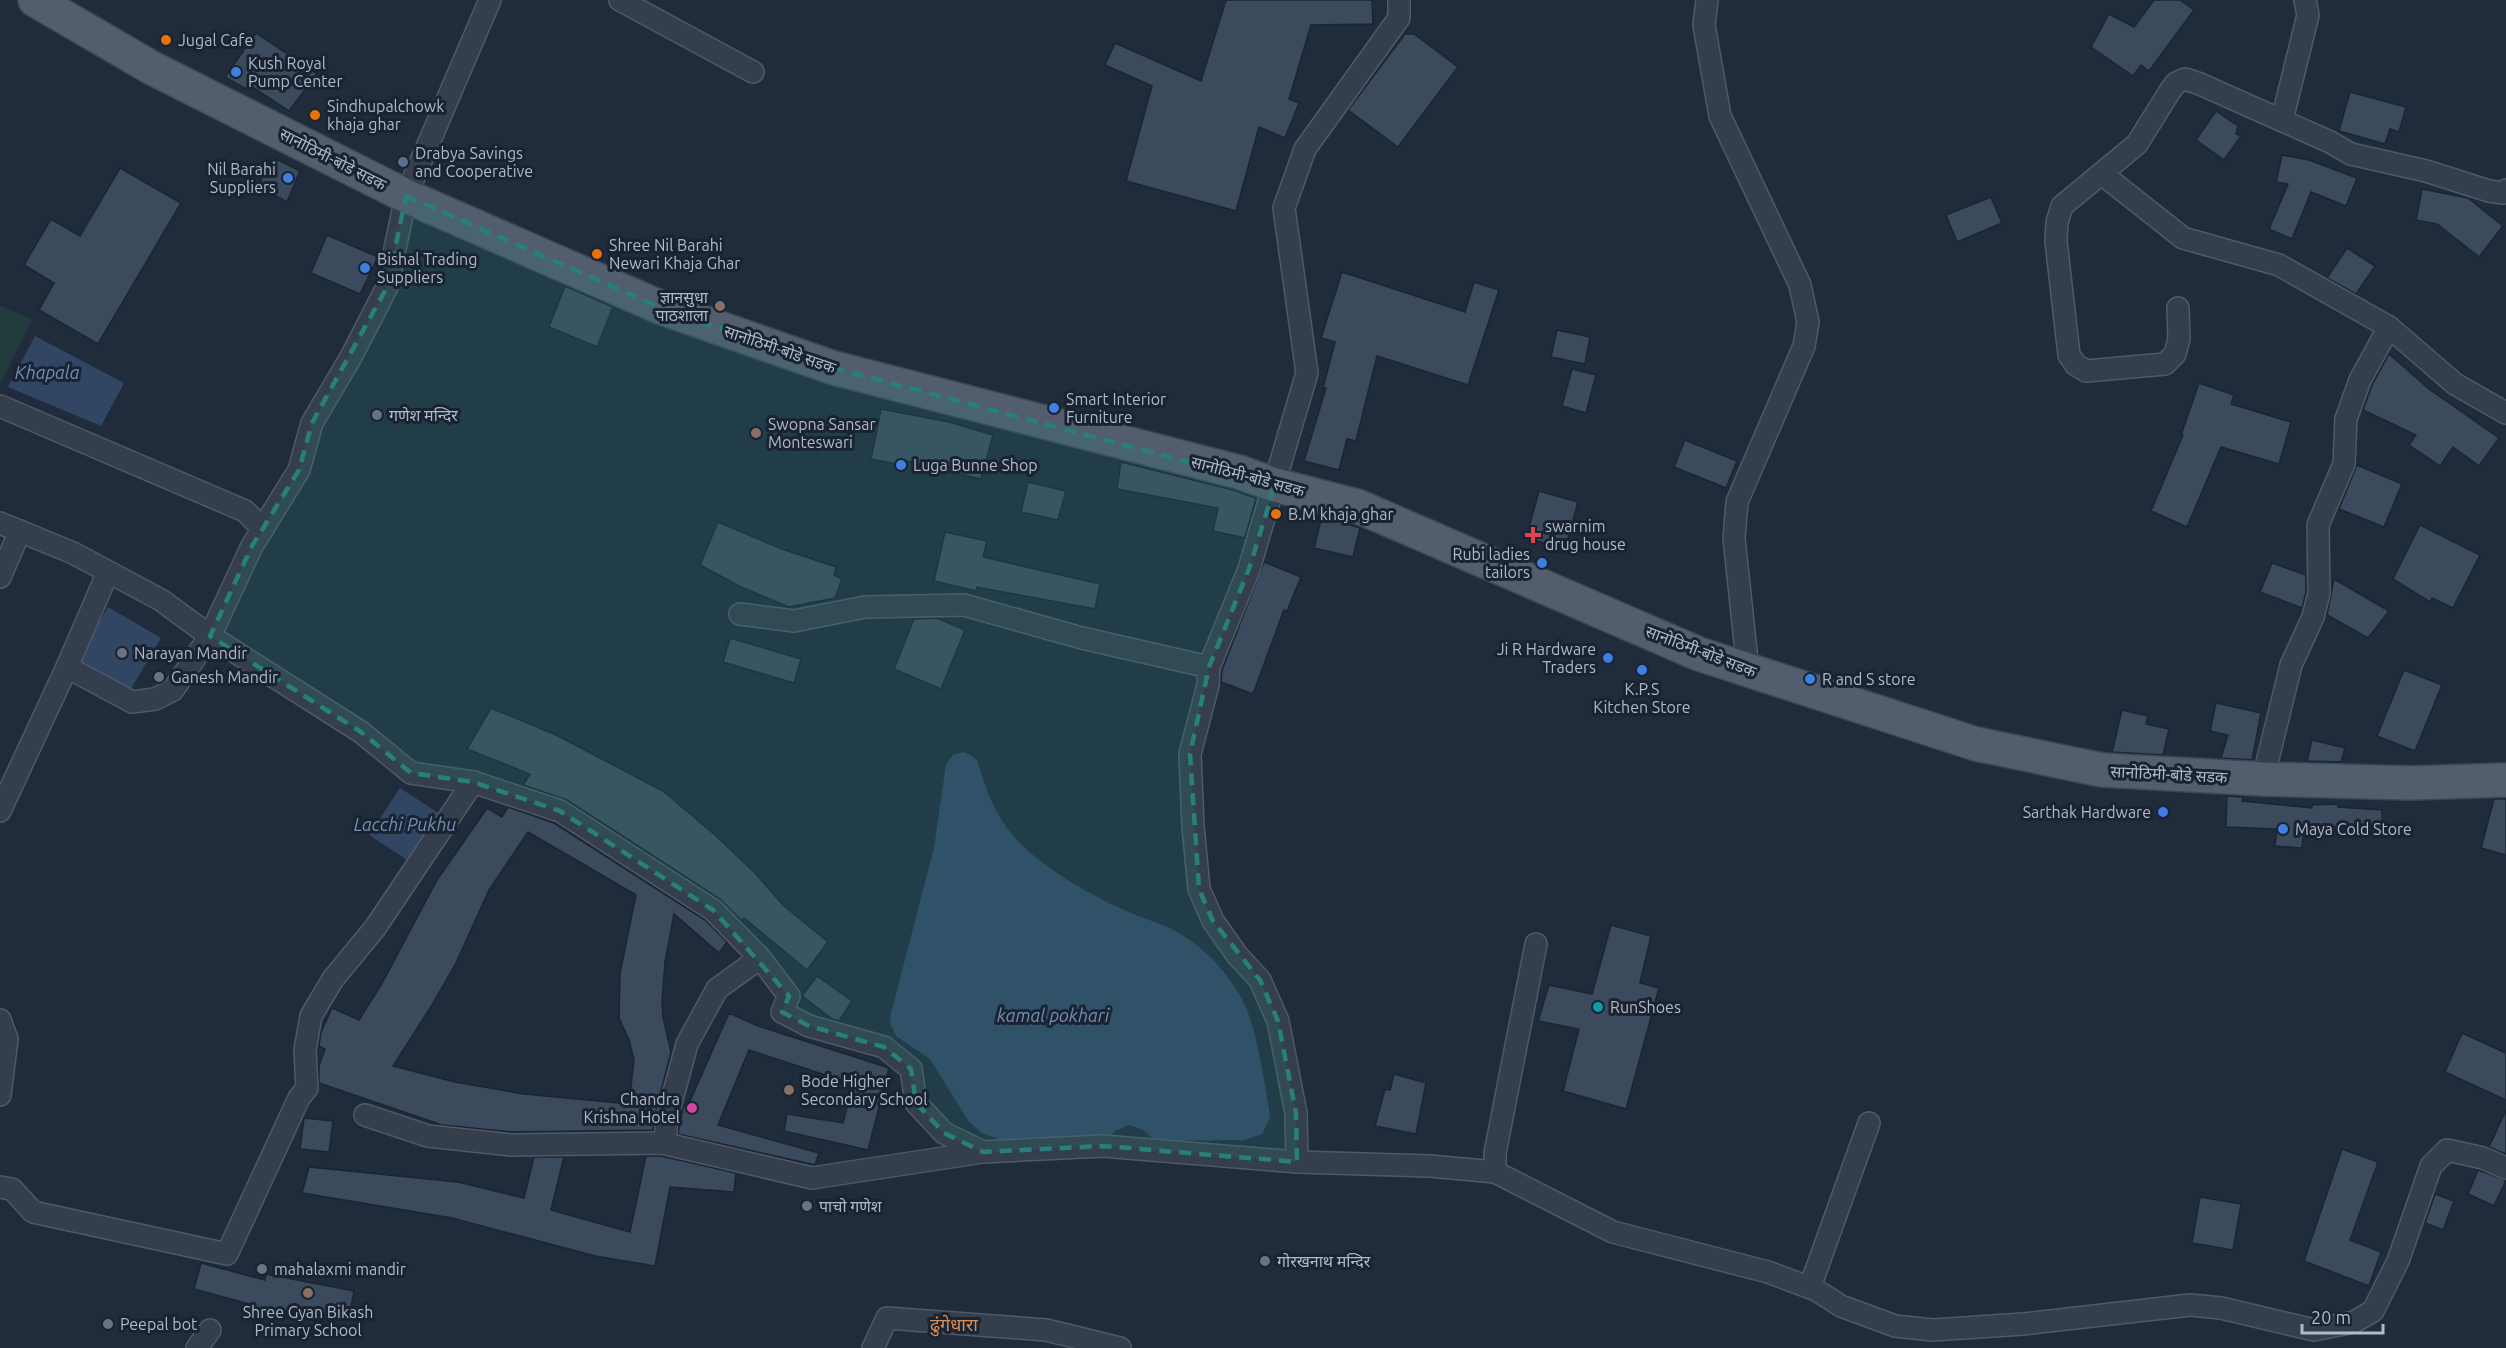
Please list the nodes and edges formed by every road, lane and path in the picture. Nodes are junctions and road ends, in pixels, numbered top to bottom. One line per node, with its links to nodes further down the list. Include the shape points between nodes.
1 (35, 0): 11 (main road, सानोठिमी-बोडे सडक, via 152,68)
2 (490, 0): 11 (street)
3 (620, 0): 7 (street)
4 (1399, 0): 16 (street, via 1399,18 1305,149 1284,208 1307,373)
5 (1707, 0): 26 (street, via 1704,25 1720,116 1800,285 1808,322 1804,346 1737,502 1734,538)
6 (2305, 0): 8 (street, via 2308,15)
7 (753, 72)
8 (2282, 120): 9 (street, via 2185,79 2170,91 2137,144); 10 (street, via 2359,157 2426,171 2489,191)
9 (2102, 174): 12 (street, via 2062,206 2057,222 2069,355 2086,371 2165,364 2175,354 2179,339); 13 (street, via 2183,238 2279,265)
10 (2506, 190)
11 (406, 196): 16 (main road, सानोठिमी-बोडे सडक, via 662,308 834,368 1239,472); 18 (street, via 387,287 312,423 299,470)
12 (2178, 308)
13 (2389, 327): 15 (street, via 2455,384); 27 (street, via 2360,381 2346,419 2344,464 2318,525 2319,592 2313,617 2290,665)
14 (0, 406): 18 (street, via 244,511)
15 (2506, 413)
16 (1275, 485): 25 (street, via 1249,569); 26 (main road, सानोठिमी-बोडे सडक, via 1357,506 1699,654)
17 (0, 523): 19 (street)
18 (263, 529): 23 (street)
19 (20, 531): 20 (street); 21 (street)
20 (108, 572): 23 (street, via 161,600); 24 (street)
21 (0, 577)
22 (740, 614): 25 (street, via 794,621 865,607 964,605 1082,638)
23 (210, 636): 24 (street, via 173,690 155,699 132,702); 29 (street, via 361,732 411,773)
24 (67, 667): 30 (street)
25 (1209, 667): 39 (street, via 1190,754 1199,889 1213,921 1260,980 1278,1021 1296,1113)
26 (1749, 670): 27 (main road, सानोठिमी-बोडे सडक, via 1976,744 2102,770)
27 (2263, 779): 28 (main road, सानोठिमी-बोडे सडक, via 2411,783)
28 (2506, 780)
29 (473, 782): 32 (street, via 560,811 713,910); 42 (street, via 311,1016 305,1050 307,1088 227,1254 33,1212 12,1189)
30 (0, 811)
31 (1536, 944): 41 (street, via 1495,1154)
32 (760, 958): 37 (street, via 717,989 692,1034); 38 (street, via 789,996 782,1012 809,1026 884,1047 911,1069 916,1103 944,1132)
33 (0, 1020): 34 (street, via 7,1039)
34 (0, 1095)
35 (365, 1115): 37 (street, via 428,1136 511,1145)
36 (1869, 1123): 43 (street)
37 (662, 1143): 38 (street, via 812,1178)
38 (983, 1152): 39 (street, via 1103,1146)
39 (1297, 1162): 41 (street)
40 (2506, 1168): 43 (street, via 2447,1150 2432,1166 2398,1261 2373,1311 2354,1322 2314,1330 2190,1305 1933,1330 1895,1326 1870,1318)
41 (1496, 1172): 43 (street, via 1612,1232 1768,1272)
42 (0, 1187)
43 (1810, 1287)
44 (210, 1330): 45 (street)
45 (197, 1348)
46 (873, 1348): 47 (street, via 887,1318 1046,1330)
47 (1120, 1348)

